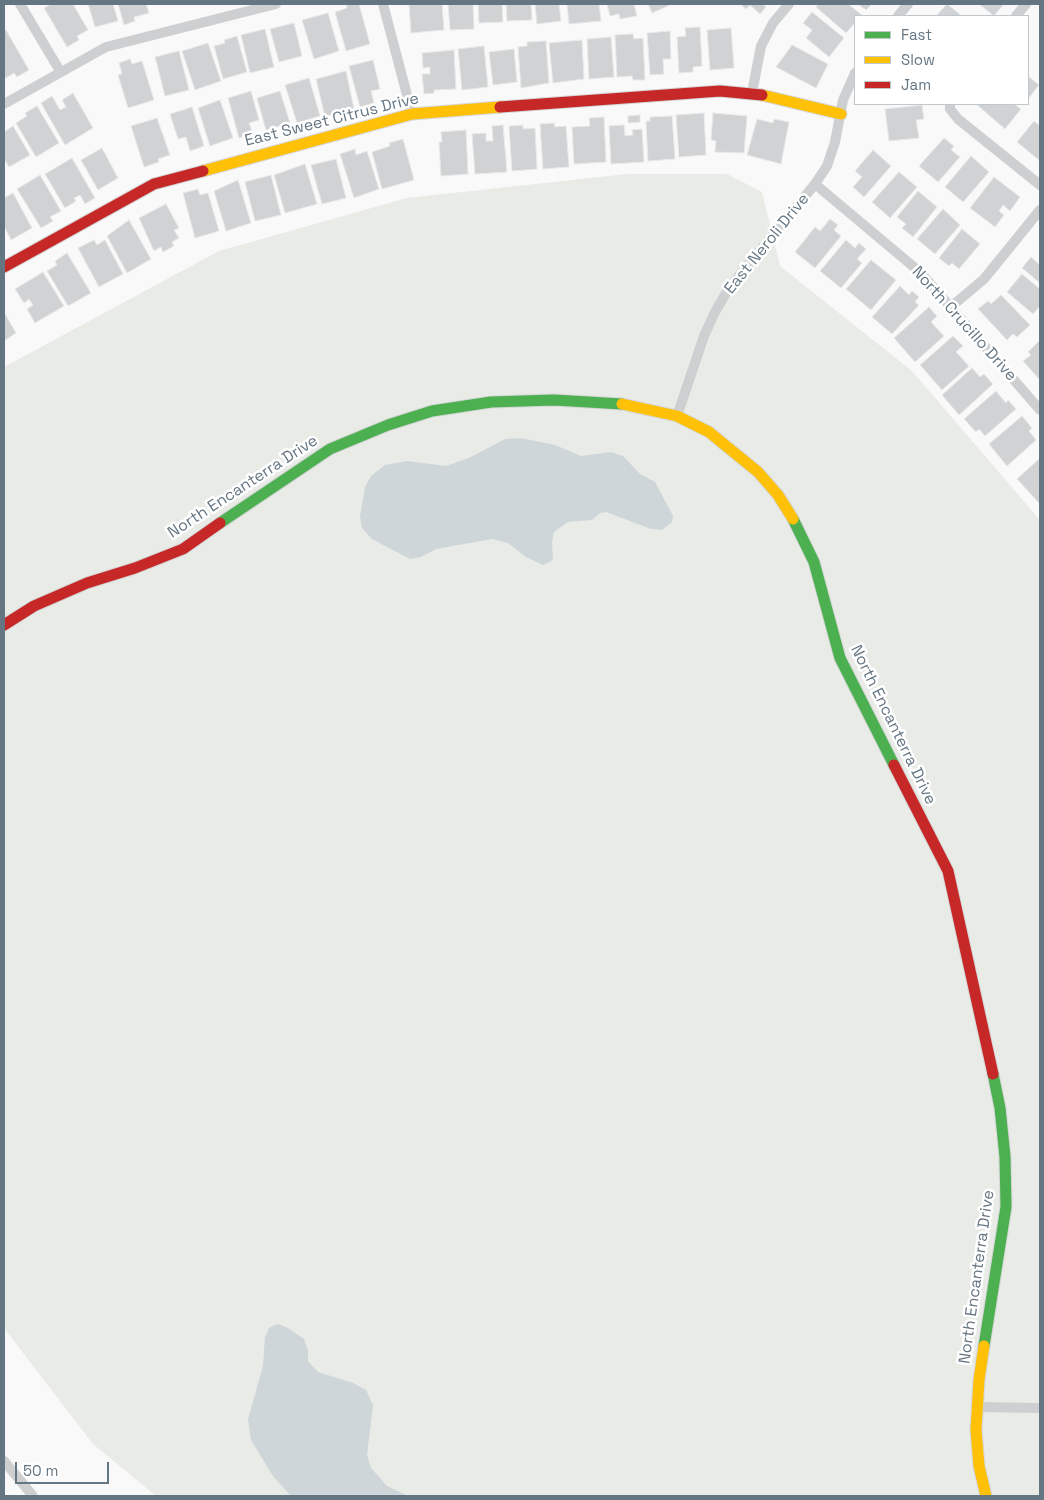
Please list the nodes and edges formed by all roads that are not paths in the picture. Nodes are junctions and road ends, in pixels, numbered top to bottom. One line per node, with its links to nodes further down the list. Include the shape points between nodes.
1 (20, 4): 9 (street)
2 (276, 4): 9 (street, via 106,47)
3 (384, 4): 14 (street)
4 (789, 4): 11 (street, via 773,23 761,46)
5 (908, 4): 7 (street)
6 (1026, 4): 8 (street)
7 (899, 15)
8 (1017, 15)
9 (60, 71): 12 (street)
10 (854, 75): 15 (street, East Neroli Drive, via 843,100)
11 (752, 93): 14 (street, East Sweet Citrus Drive, via 684,93); 15 (street, East Sweet Citrus Drive)
12 (4, 104)
13 (950, 106): 17 (street, via 958,119)
14 (412, 114): 19 (street, East Sweet Citrus Drive, via 154,184)
15 (841, 114): 16 (street, East Neroli Drive, via 827,166)
16 (815, 184): 20 (street, North Crucillo Drive, via 922,273); 22 (street, East Neroli Drive, via 729,288 714,312)
17 (1040, 184)
18 (1040, 210): 20 (street, via 984,279)
19 (5, 265)
20 (952, 306): 21 (street, North Crucillo Drive)
21 (1040, 410)
22 (676, 416): 23 (street, North Encanterra Drive, via 620,404 554,400 491,402 432,411 373,430 330,449 183,549 34,606); 24 (street, North Encanterra Drive, via 709,432 758,472 796,523 814,562 840,658 948,871 1000,1108 1005,1157 1006,1207)
23 (4, 625)
24 (977, 1407): 25 (street); 28 (street, North Encanterra Drive, via 978,1466)
25 (1040, 1408)
26 (4, 1461): 27 (street)
27 (32, 1496)
28 (986, 1496)

